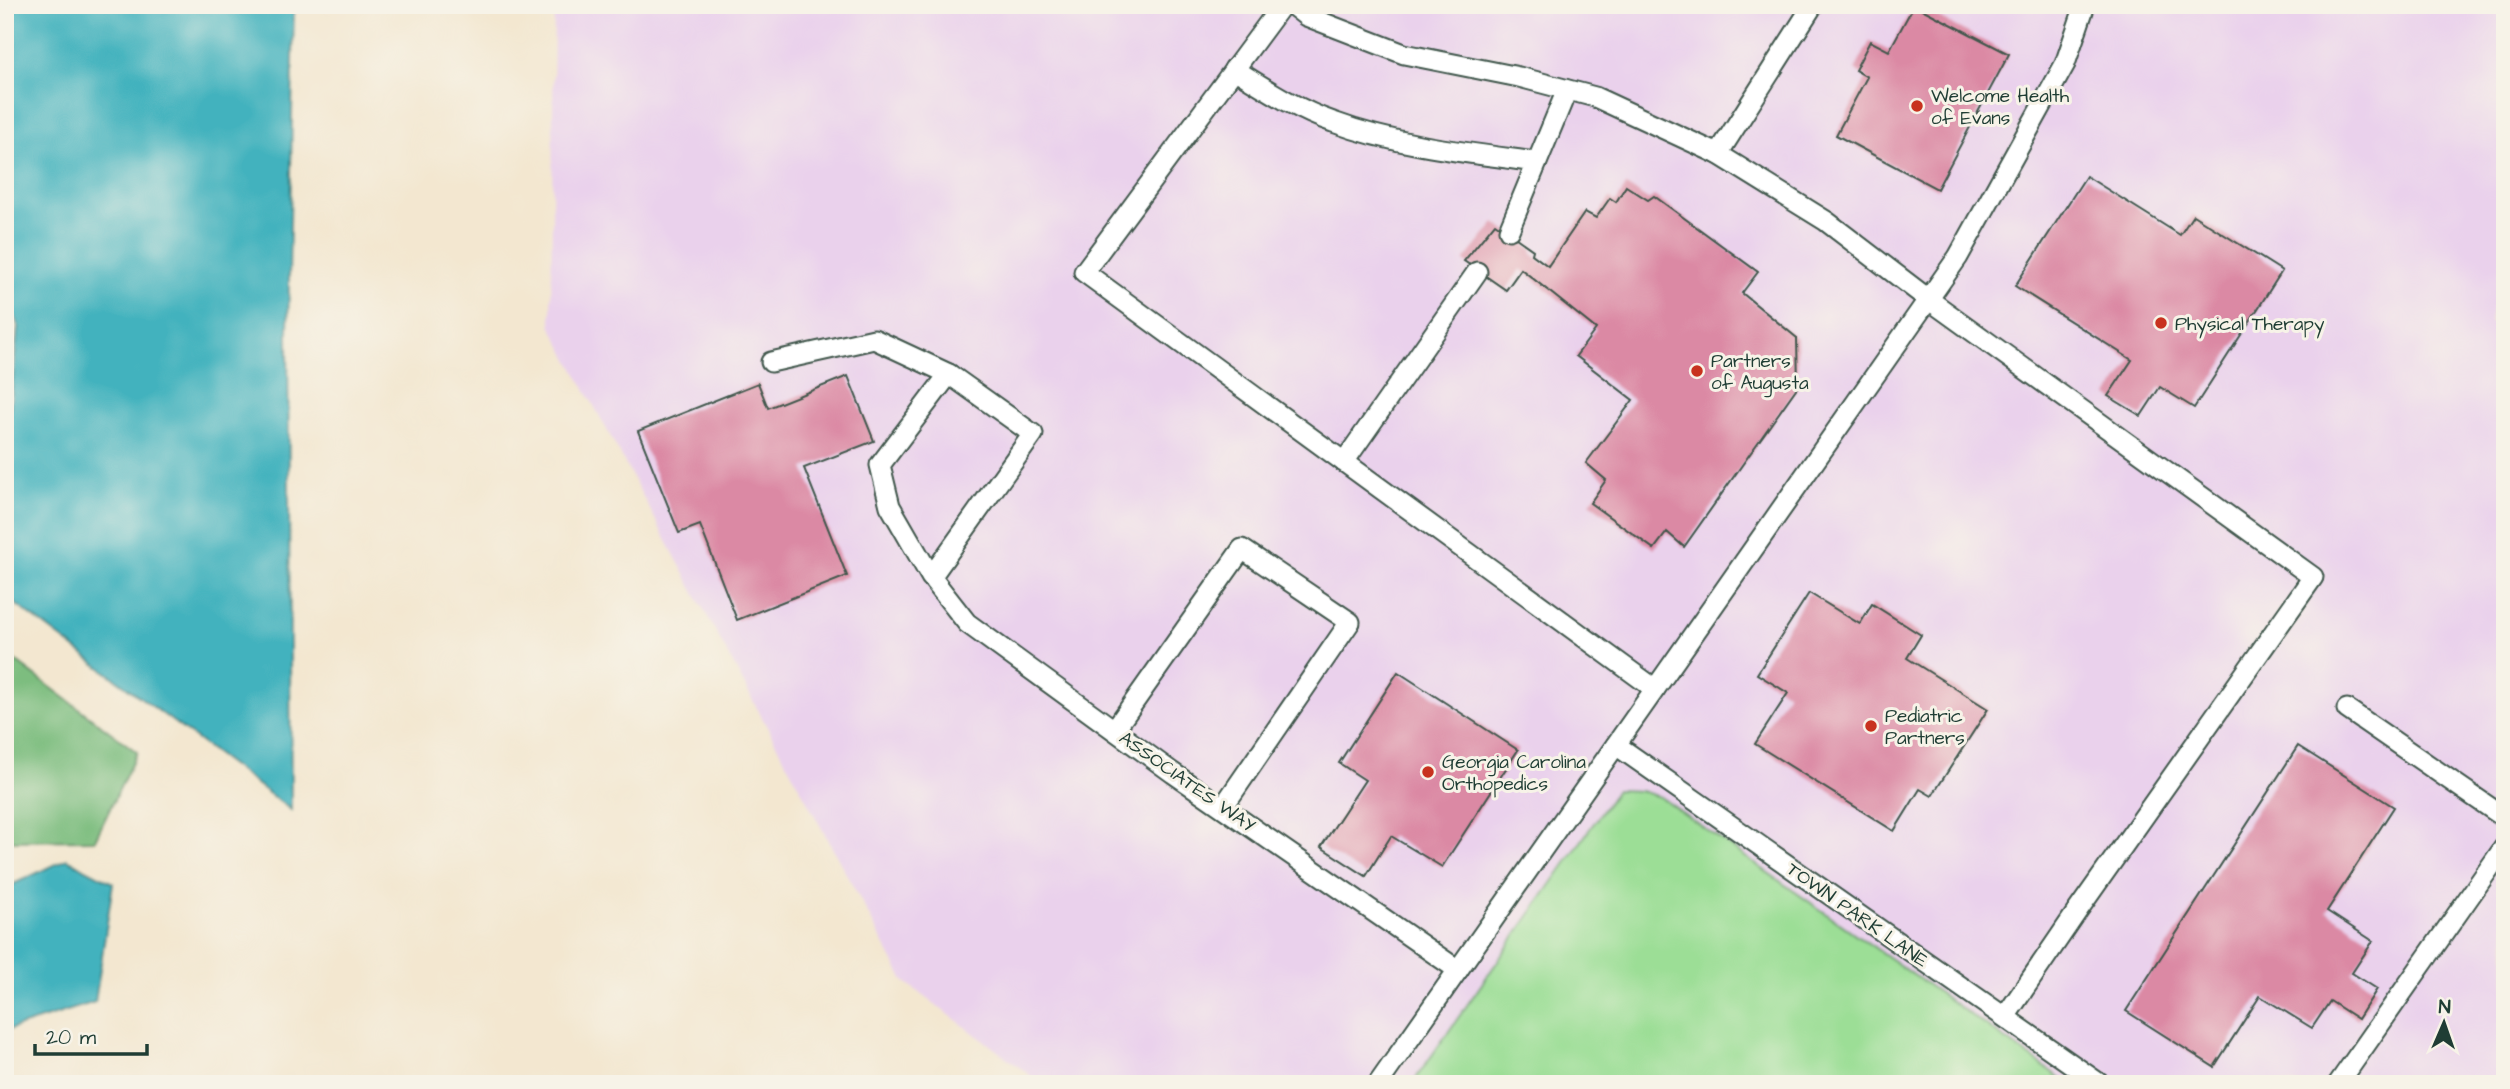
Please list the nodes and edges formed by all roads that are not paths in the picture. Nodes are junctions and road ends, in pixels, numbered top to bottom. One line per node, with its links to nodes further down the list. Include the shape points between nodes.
1 (1282, 5): 5 (lane)
2 (1292, 5): 6 (lane, via 1306,16 1404,54)
3 (1813, 5): 7 (lane)
4 (2085, 5): 11 (lane, via 2065,64 1958,257)
5 (1234, 69): 8 (lane, via 1332,122 1455,151); 14 (lane, via 1084,272)
6 (1567, 90): 7 (lane, via 1595,97); 8 (lane)
7 (1718, 154): 11 (lane, via 1826,221)
8 (1538, 162): 9 (lane)
9 (1509, 230)
10 (1476, 272): 14 (lane)
11 (1928, 299): 16 (lane); 24 (lane, via 2313,577)
12 (771, 362): 13 (lane, via 874,339)
13 (949, 374): 15 (lane, ASSOCIATES WAY, via 880,465 890,506); 15 (lane, via 1033,434)
14 (1344, 462): 16 (lane)
15 (931, 577): 18 (lane, ASSOCIATES WAY, via 967,623)
16 (1655, 690): 19 (lane)
17 (2347, 709): 21 (lane)
18 (1115, 730): 20 (lane, ASSOCIATES WAY); 20 (lane, via 1242,549 1350,622)
19 (1616, 745): 23 (lane); 24 (lane, TOWN PARK LANE)
20 (1223, 807): 23 (lane, ASSOCIATES WAY)
21 (2505, 818)
22 (2505, 846): 27 (lane)
23 (1458, 970): 25 (lane)
24 (2005, 1017): 26 (lane, TOWN PARK LANE)
25 (1378, 1084)
26 (2100, 1084)
27 (2338, 1084)

